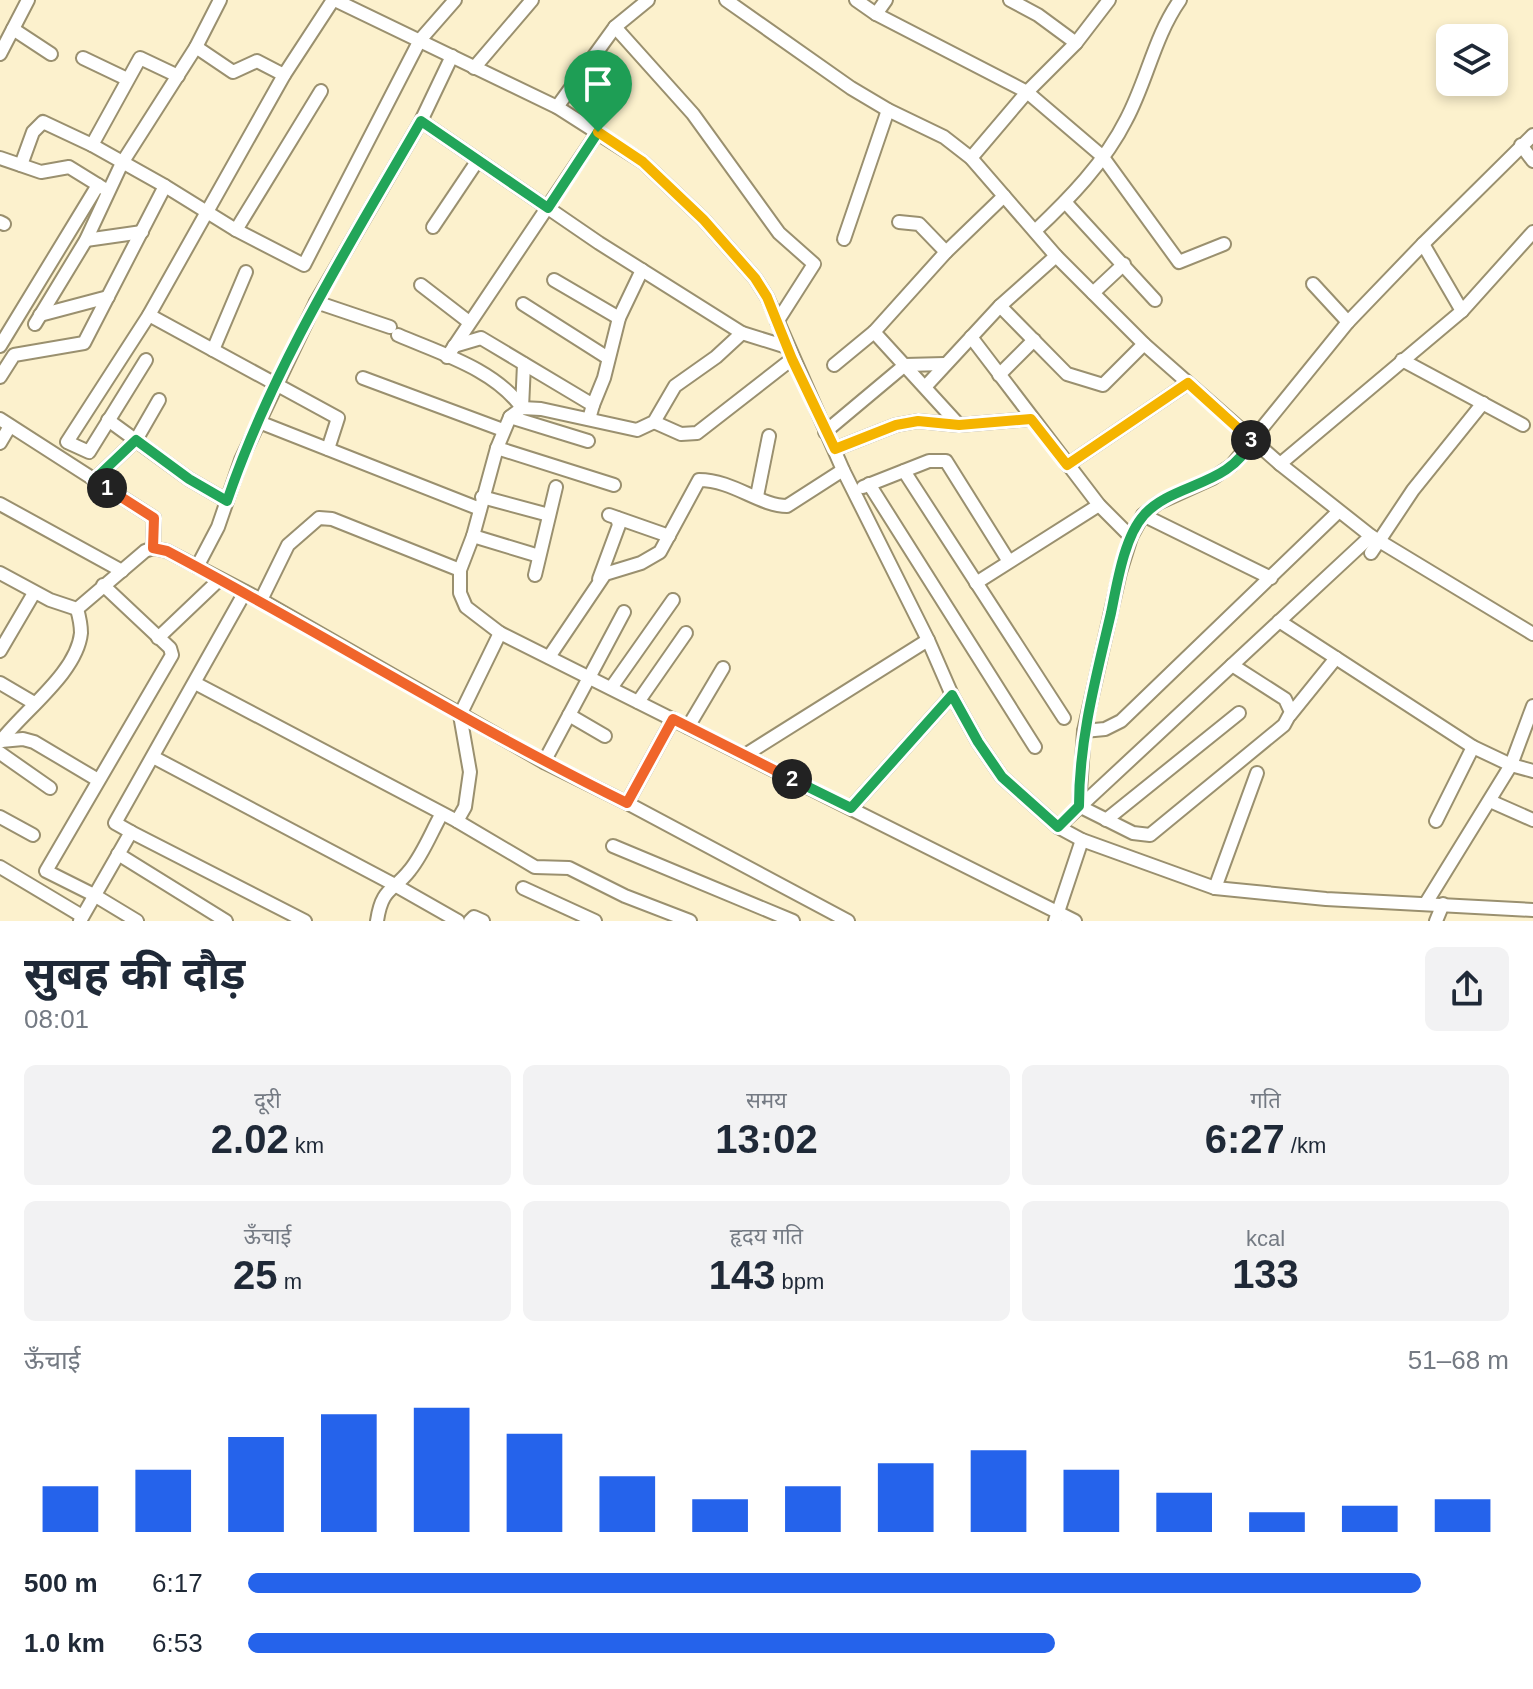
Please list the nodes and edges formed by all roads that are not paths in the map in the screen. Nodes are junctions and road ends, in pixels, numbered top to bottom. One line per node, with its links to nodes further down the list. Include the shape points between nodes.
1 (28, 0): 15 (street)
2 (220, 0): 18 (street)
3 (334, 0): 16 (street); 24 (street)
4 (455, 0): 16 (street)
5 (532, 0): 23 (street)
6 (648, 0): 14 (street)
7 (856, 0): 13 (street)
8 (886, 0): 13 (street)
9 (1010, 0): 17 (street)
10 (1109, 0): 17 (street)
11 (1180, 0): 36 (street, via 1161,32 1126,120)
12 (732, 2): 30 (street)
13 (876, 14): 28 (street)
14 (615, 27): 29 (street); 77 (street, via 693,114 779,233 814,264)
15 (13, 29): 19 (street); 20 (street)
16 (420, 40): 21 (street); 51 (street, via 304,265)
17 (1076, 43): 28 (street)
18 (196, 47): 24 (street, via 233,72 257,61); 25 (street)
19 (0, 54)
20 (51, 54)
21 (452, 56): 23 (street); 31 (street)
22 (83, 58): 26 (street)
23 (474, 68): 29 (street)
24 (284, 75): 48 (street)
25 (178, 76): 26 (street, via 140,58); 41 (street)
26 (127, 79): 34 (street)
27 (321, 91): 51 (street)
28 (1027, 92): 36 (street); 38 (street)
29 (557, 107): 32 (street)
30 (888, 110): 38 (street, via 944,137); 55 (street)
31 (421, 121): 39 (street); 70 (street)
32 (598, 132): 47 (street); 77 (street, via 643,162 703,219 755,278)
33 (1533, 135): 35 (street)
34 (92, 145): 41 (street); 42 (street, via 43,122 33,132)
35 (1521, 145): 40 (street); 58 (street)
36 (1102, 156): 46 (street); 57 (street, via 1179,262)
37 (0, 158): 42 (street)
38 (971, 158): 45 (street)
39 (478, 160): 47 (street); 50 (street)
40 (1533, 161)
41 (122, 163): 43 (street); 44 (street)
42 (21, 165): 44 (street, via 50,172 69,167)
43 (165, 186): 48 (street); 53 (street)
44 (104, 188): 56 (street); 84 (street)
45 (1004, 196): 52 (street); 59 (street)
46 (1065, 202): 52 (street); 61 (street)
47 (548, 208): 62 (street); 76 (street)
48 (207, 211): 51 (street); 74 (street)
49 (899, 222): 59 (street, via 919,224)
50 (433, 227)
51 (236, 230)
52 (1035, 231): 60 (street)
53 (142, 232): 56 (street); 68 (street)
54 (1533, 232): 73 (street)
55 (844, 239)
56 (86, 240): 68 (street, via 38,319)
57 (1224, 244)
58 (1423, 244): 73 (street); 78 (street)
59 (946, 252): 79 (street)
60 (1056, 256): 67 (street); 72 (street)
61 (1124, 264): 67 (street); 69 (street)
62 (642, 270): 75 (street); 80 (street)
63 (246, 272): 85 (street)
64 (554, 280): 75 (street)
65 (1313, 284): 78 (street)
66 (421, 285): 76 (street)
67 (1093, 293): 83 (street)
68 (108, 297): 96 (street, via 84,343 14,355)
69 (1155, 300)
70 (316, 302): 86 (street); 99 (street)
71 (523, 304): 88 (street)
72 (1000, 306): 81 (street); 82 (street)
73 (1462, 311): 90 (street)
74 (149, 315): 85 (street); 108 (street, via 67,442 89,452)
75 (619, 318): 88 (street)
76 (469, 322): 86 (street)
77 (777, 322): 87 (street)
78 (1348, 322): 119 (street)
79 (874, 332): 93 (street); 94 (street)
80 (742, 333): 87 (street); 110 (street, via 675,386)
81 (971, 337): 92 (street); 95 (street)
82 (1034, 340): 83 (street, via 1067,374 1103,385); 95 (street)
83 (1144, 344): 98 (street)
84 (0, 346)
85 (213, 350): 99 (street)
86 (450, 351): 91 (street, via 481,338); 104 (street, via 506,390)
87 (790, 353): 110 (street, via 697,433 681,434); 115 (street)
88 (608, 358): 103 (street)
89 (146, 360): 108 (street)
90 (1402, 360): 102 (street); 124 (street)
91 (524, 364): 103 (street); 104 (street)
92 (945, 364): 94 (street); 100 (street)
93 (834, 365)
94 (905, 365): 100 (street); 115 (street)
95 (999, 375): 107 (street)
96 (0, 377)
97 (363, 378): 114 (street)
98 (1188, 383): 119 (street); 125 (street)
99 (277, 385): 109 (street); 122 (street, via 338,418)
100 (926, 386): 112 (street)
101 (159, 400): 117 (street)
102 (1483, 403): 113 (street); 143 (street)
103 (593, 405): 106 (street)
104 (522, 408): 105 (street); 106 (street)
105 (510, 417): 114 (street); 118 (street)
106 (589, 419): 110 (street, via 637,430)
107 (1031, 419): 112 (street); 125 (street)
108 (108, 420): 117 (street)
109 (259, 422): 122 (street); 133 (street)
110 (654, 422)
111 (5, 423): 120 (street); 127 (street)
112 (959, 425): 123 (street, via 896,425)
113 (1523, 425)
114 (503, 430): 121 (street)
115 (825, 432): 123 (street)
116 (769, 436): 132 (street)
117 (136, 440): 127 (street); 133 (street)
118 (588, 441)
119 (1252, 441): 124 (street); 139 (street, via 1213,478)
120 (0, 443)
121 (497, 448): 130 (street); 134 (street)
122 (328, 449): 134 (street)
123 (835, 449): 128 (street)
124 (1280, 464): 137 (street)
125 (1067, 465): 136 (street)
126 (904, 471): 129 (street); 147 (street, via 946,461); 155 (street)
127 (94, 480): 144 (street, via 154,518)
128 (848, 481): 129 (street); 132 (street, via 787,506); 168 (street)
129 (869, 484): 194 (street)
130 (614, 485)
131 (556, 487): 138 (street)
132 (757, 496): 141 (street, via 725,483 699,480)
133 (227, 501): 148 (street)
134 (481, 503): 138 (street); 140 (street)
135 (0, 504): 150 (street)
136 (1099, 505): 142 (street); 147 (street)
137 (1338, 512): 143 (street); 153 (street)
138 (549, 515): 146 (street)
139 (1143, 515): 142 (street); 153 (street)
140 (473, 536): 146 (street); 149 (street)
141 (669, 536): 157 (street, via 660,552 605,574); 157 (street, via 613,516 619,525)
142 (1131, 537): 191 (street)
143 (1375, 538): 145 (street); 164 (street); 167 (street)
144 (153, 548): 148 (street); 150 (street)
145 (1371, 553)
146 (539, 556): 152 (street)
147 (1008, 560): 155 (street)
148 (197, 567): 154 (street)
149 (460, 570): 160 (street, via 319,518 288,545); 165 (street, via 466,607)
150 (122, 571): 156 (street)
151 (0, 573): 159 (street)
152 (535, 575)
153 (1271, 578): 191 (street, via 1121,721)
154 (220, 579): 158 (street); 169 (street)
155 (976, 583): 187 (street)
156 (103, 585): 162 (street); 169 (street)
157 (597, 585): 171 (street)
158 (245, 592): 160 (street); 177 (street)
159 (34, 593): 162 (street); 170 (street)
160 (261, 600): 184 (street)
161 (673, 600): 178 (street)
162 (77, 609): 181 (street, via 77,649)
163 (624, 612): 175 (street)
164 (1279, 621): 172 (street); 173 (street)
165 (500, 633): 171 (street); 184 (street)
166 (686, 633): 180 (street)
167 (1533, 634)
168 (928, 640): 179 (street); 197 (street)
169 (164, 642): 203 (street, via 172,655)
170 (1, 648)
171 (549, 657): 175 (street)
172 (1336, 658): 186 (street); 195 (street)
173 (1232, 665): 186 (street, via 1285,699); 207 (street)
174 (723, 668): 190 (street)
175 (589, 677): 178 (street); 185 (street)
176 (0, 683): 181 (street)
177 (195, 683): 198 (street); 209 (street)
178 (611, 688): 180 (street)
179 (952, 695): 208 (street); 215 (street, via 1002,777)
180 (638, 702): 189 (street)
181 (34, 703): 192 (street)
182 (1533, 706): 200 (street)
183 (1239, 713): 211 (street)
184 (460, 715): 199 (street); 213 (street, via 470,772 465,807)
185 (569, 715): 193 (street); 199 (street)
186 (1290, 715): 211 (street, via 1150,835)
187 (1064, 718)
188 (0, 719): 192 (street)
189 (673, 719): 190 (street); 206 (street)
190 (688, 727): 197 (street)
191 (1084, 731): 207 (street)
192 (6, 735): 203 (street, via 34,742)
193 (605, 736)
194 (1035, 747)
195 (1473, 747): 200 (street); 214 (street)
196 (0, 753): 204 (street)
197 (745, 755): 208 (street)
198 (153, 757): 216 (street, via 115,823); 222 (street)
199 (544, 762): 206 (street)
200 (1511, 765): 201 (street); 205 (street)
201 (1533, 771)
202 (1257, 773): 224 (street)
203 (98, 780): 225 (street, via 46,871)
204 (50, 788)
205 (1490, 801): 212 (street); 226 (street)
206 (627, 803): 241 (street)
207 (1079, 806): 211 (street); 215 (street)
208 (851, 808): 229 (street)
209 (441, 815): 213 (street); 222 (street, via 409,872)
210 (0, 817): 217 (street)
211 (1106, 820)
212 (1533, 820)
213 (457, 821): 239 (street, via 535,867 569,868)
214 (1436, 821)
215 (1058, 827): 218 (street)
216 (131, 832): 220 (street); 233 (street)
217 (33, 835)
218 (1082, 840): 224 (street); 229 (street)
219 (613, 846): 240 (street)
220 (118, 854): 225 (street); 231 (street)
221 (0, 867): 230 (street)
222 (393, 884): 234 (street); 235 (street)
223 (523, 888): 238 (street)
224 (1215, 888): 226 (street)
225 (94, 895): 230 (street); 232 (street)
226 (1426, 903): 227 (street)
227 (1443, 904): 228 (street); 243 (street)
228 (1533, 910)
229 (1056, 916): 242 (street)
230 (81, 918)
231 (216, 919)
232 (137, 921)
233 (305, 921)
234 (377, 921)
235 (458, 921)
236 (470, 921): 237 (street)
237 (483, 921)
238 (595, 921)
239 (690, 921)
240 (793, 921)
241 (848, 921)
242 (1075, 921)
243 (1436, 921)

